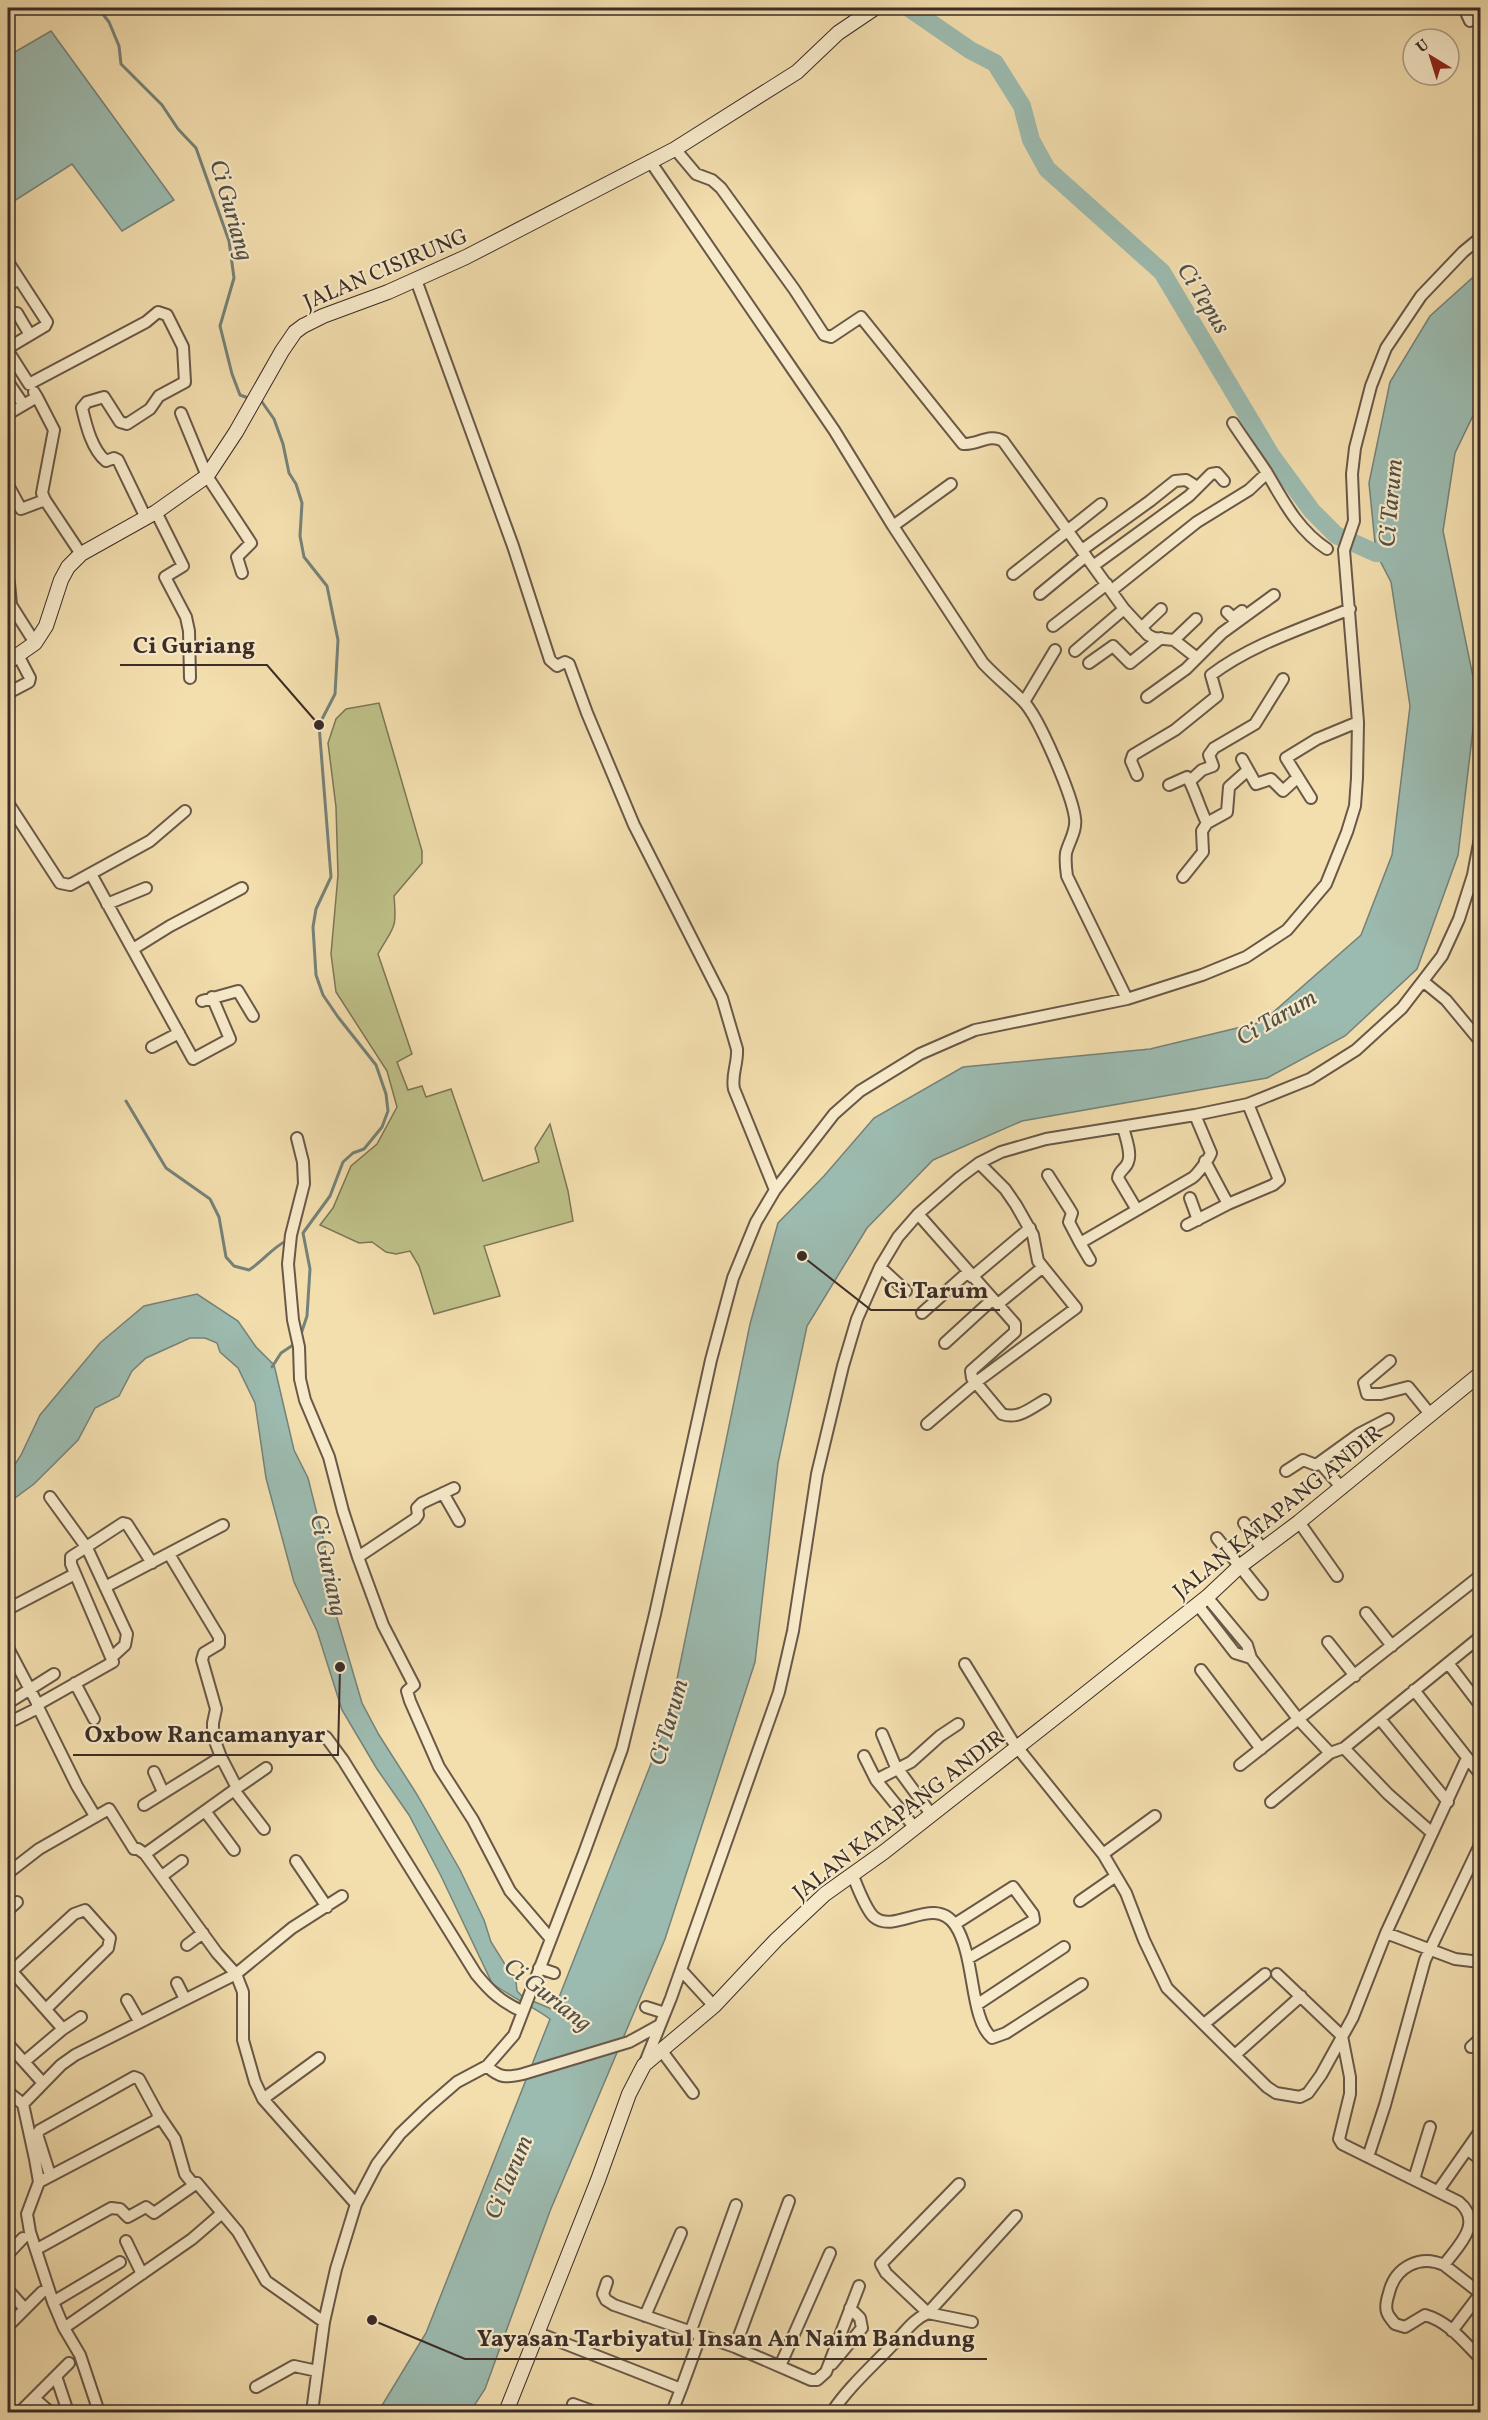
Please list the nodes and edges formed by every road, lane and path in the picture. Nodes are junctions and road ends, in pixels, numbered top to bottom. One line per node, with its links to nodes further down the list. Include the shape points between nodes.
1 (1464, 8): 3 (street)
2 (868, 9): 4 (street, JALAN CISIRUNG, via 797,72)
3 (1470, 21)
4 (675, 149): 5 (street, JALAN CISIRUNG); 33 (street, via 696,174 721,188 824,335 831,337 861,317 963,444 990,437 1004,441)
5 (650, 161): 9 (street, JALAN CISIRUNG); 32 (street, via 834,430)
6 (1480, 238): 46 (street, via 1421,296 1386,348 1371,386 1354,454 1353,527 1344,555)
7 (8, 262): 8 (street)
8 (18, 280): 10 (street); 12 (street, via 47,322)
9 (416, 280): 22 (street, JALAN CISIRUNG, via 330,313 295,332); 96 (street, via 550,660 557,666 569,664 634,825 722,998 737,1049 734,1089)
10 (8, 285)
11 (17, 313): 12 (street)
12 (30, 335): 13 (street)
13 (8, 349): 15 (street)
14 (8, 382): 17 (street)
15 (29, 384): 16 (street); 30 (street, via 158,312 167,315 183,348 183,385 159,396 150,409 127,424 120,422 104,397 87,402 82,408 104,460 118,460)
16 (37, 398): 17 (street); 27 (street, via 54,430 42,493)
17 (23, 404): 19 (street)
18 (181, 412): 22 (street)
19 (8, 414)
20 (1233, 423): 21 (street)
21 (1267, 473): 34 (street, via 1286,508); 41 (street, via 1249,490 1197,522)
22 (207, 476): 30 (street, JALAN CISIRUNG); 38 (street, via 251,543 237,557)
23 (1224, 481): 26 (street, via 1214,472)
24 (951, 484): 32 (street)
25 (8, 485): 27 (street, via 21,509)
26 (1197, 487): 35 (street, via 1186,480 1174,481); 37 (street)
27 (45, 500): 36 (street)
28 (1101, 504): 33 (street)
29 (1480, 506): 31 (street)
30 (151, 515): 36 (street, JALAN CISIRUNG); 60 (street, via 183,566 165,580 186,617)
31 (1480, 522)
32 (893, 526): 64 (street, via 983,663)
33 (1069, 531): 35 (street); 39 (street)
34 (1327, 549)
35 (1084, 553): 37 (street); 42 (street)
36 (81, 554): 54 (street, JALAN CISIRUNG, via 61,580 46,626)
37 (1093, 566): 41 (street)
38 (242, 573)
39 (1014, 574)
40 (9, 583): 54 (street, via 11,605)
41 (1109, 587): 44 (street); 50 (street)
42 (1040, 594)
43 (1274, 595): 48 (street)
44 (1124, 609): 51 (street); 56 (street)
45 (1161, 609): 51 (street)
46 (1350, 609): 65 (street); 68 (street, via 1225,664 1211,675 1217,696 1174,730 1133,755 1131,761)
47 (1227, 612): 48 (street, via 1232,618 1243,611)
48 (1248, 614): 57 (street)
49 (1196, 619): 53 (street)
50 (1053, 626)
51 (1141, 628): 52 (street, via 1148,635)
52 (1161, 638): 53 (street); 59 (street, via 1130,663 1113,646)
53 (1174, 640): 57 (street)
54 (34, 643): 58 (street, JALAN CISIRUNG)
55 (1055, 650): 64 (street)
56 (1075, 651)
57 (1197, 658): 63 (street)
58 (13, 659): 62 (street, via 30,680)
59 (1089, 663)
60 (190, 678)
61 (1283, 679): 70 (street, via 1254,724 1215,748 1209,755 1213,766)
62 (8, 693)
63 (1147, 697)
64 (1024, 702): 84 (street, via 1046,739 1073,808 1076,821 1066,854 1067,876)
65 (1359, 722): 69 (street, via 1317,739 1287,757); 84 (street, via 1354,806 1326,884 1287,930 1246,957)
66 (1242, 759): 67 (street)
67 (1248, 770): 69 (street, via 1255,784 1271,779 1282,791); 75 (street, via 1229,787 1227,812)
68 (1137, 775)
69 (1298, 777): 72 (street)
70 (1190, 781): 71 (street, via 1186,777); 75 (street)
71 (1169, 785)
72 (1311, 798)
73 (8, 803): 77 (street, via 60,883 70,885)
74 (184, 811): 77 (street, via 150,841)
75 (1207, 824): 78 (street, via 1202,833 1203,852)
76 (1480, 837): 83 (street, via 1459,919 1442,957)
77 (91, 874): 81 (street)
78 (1183, 877)
79 (146, 888): 81 (street)
80 (242, 888): 82 (street)
81 (107, 904): 82 (street)
82 (133, 949): 86 (street)
83 (1424, 982): 87 (street, via 1446,1000); 89 (street, via 1356,1050 1310,1079)
84 (1127, 999): 96 (street, via 975,1030 920,1054 860,1091 834,1114)
85 (253, 1016): 86 (street, via 238,990 207,999 229,1041 193,1059)
86 (179, 1033): 88 (street)
87 (1480, 1040)
88 (152, 1047)
89 (1248, 1104): 90 (street); 98 (street, via 1279,1180)
90 (1195, 1115): 91 (street); 93 (street, via 1211,1153)
91 (1123, 1126): 94 (street, via 1021,1144); 99 (street, via 1130,1158 1118,1178)
92 (297, 1138): 134 (street, via 305,1173 288,1264 298,1364 305,1400 329,1457)
93 (1205, 1161): 98 (street); 99 (street, via 1196,1176)
94 (979, 1163): 100 (street); 103 (street, via 1005,1188)
95 (1048, 1175): 104 (street, via 1072,1214 1069,1222)
96 (775, 1190): 211 (street, via 756,1222 733,1278 622,1749)
97 (1190, 1198): 101 (street)
98 (1228, 1204): 101 (street)
99 (1137, 1210): 104 (street)
100 (918, 1214): 106 (street); 108 (street)
101 (1198, 1220): 102 (street)
102 (1187, 1225)
103 (1030, 1228): 107 (street, via 1035,1254); 108 (street)
104 (1080, 1244): 105 (street)
105 (1090, 1260)
106 (880, 1267): 109 (street); 219 (street, via 857,1319 840,1377 818,1474 793,1631 779,1692)
107 (1043, 1267): 110 (street); 115 (street, via 1076,1308)
108 (970, 1274): 110 (street); 111 (street)
109 (906, 1291)
110 (996, 1302): 112 (street); 115 (street, via 1016,1328 971,1371)
111 (922, 1313)
112 (945, 1343)
113 (1390, 1361): 117 (street, via 1364,1383 1367,1394 1408,1387)
114 (1480, 1374): 117 (street, JALAN KATAPANG ANDIR)
115 (975, 1383): 116 (street, via 1007,1416 1019,1415); 119 (street)
116 (1045, 1400)
117 (1430, 1414): 123 (street, JALAN KATAPANG ANDIR)
118 (1388, 1419): 120 (street, via 1359,1434)
119 (927, 1424)
120 (1320, 1463): 121 (street, via 1313,1465 1303,1460); 123 (street)
121 (1286, 1471)
122 (454, 1488): 124 (street)
123 (1342, 1488): 127 (street, JALAN KATAPANG ANDIR)
124 (443, 1493): 126 (street); 134 (street, via 422,1503 417,1508 418,1517)
125 (50, 1497): 131 (street)
126 (459, 1521)
127 (1299, 1522): 132 (street, JALAN KATAPANG ANDIR); 138 (street)
128 (1244, 1523): 132 (street)
129 (223, 1525): 133 (street)
130 (1217, 1538): 136 (street)
131 (87, 1548): 135 (street, via 119,1524 128,1524); 137 (street, via 71,1557); 140 (street)
132 (1263, 1550): 136 (street, JALAN KATAPANG ANDIR)
133 (169, 1554): 135 (street); 173 (street, via 220,1639 218,1645 204,1653 202,1660 216,1709 213,1736)
134 (358, 1557): 211 (street, via 383,1625 411,1677 414,1685 407,1692 439,1767 473,1820 510,1891)
135 (152, 1563): 140 (street)
136 (1239, 1567): 141 (street); 142 (street, JALAN KATAPANG ANDIR)
137 (75, 1574): 143 (street); 149 (street)
138 (1337, 1576)
139 (1480, 1576): 147 (street)
140 (105, 1587): 149 (street, via 127,1634 125,1646)
141 (1262, 1594)
142 (1202, 1601): 163 (street, via 1235,1653 1251,1658); 168 (street, JALAN KATAPANG ANDIR)
143 (8, 1609)
144 (1366, 1613): 147 (street)
145 (1480, 1637): 150 (street)
146 (1328, 1642): 154 (street)
147 (1392, 1646): 154 (street)
148 (8, 1648): 156 (street)
149 (112, 1657): 155 (street, via 110,1665)
150 (1448, 1663): 157 (street); 159 (street)
151 (965, 1664): 168 (street)
152 (1201, 1670): 170 (street)
153 (54, 1674): 156 (street)
154 (1355, 1676): 163 (street)
155 (75, 1683): 160 (street); 161 (street)
156 (30, 1690): 158 (street); 160 (street)
157 (1414, 1690): 162 (street); 174 (street)
158 (8, 1703)
159 (1480, 1705)
160 (38, 1706): 164 (street); 188 (street)
161 (93, 1719)
162 (1380, 1719): 169 (street); 184 (street)
163 (1299, 1720): 170 (street); 171 (street)
164 (8, 1724)
165 (958, 1724): 177 (street)
166 (882, 1734): 177 (street)
167 (326, 1737): 229 (street, via 476,1974 506,2004)
168 (1017, 1748): 187 (street, JALAN KATAPANG ANDIR); 196 (street)
169 (1344, 1748): 171 (street); 192 (street)
170 (1261, 1749): 175 (street)
171 (1330, 1753): 183 (street)
172 (864, 1756): 180 (street)
173 (221, 1757): 181 (street); 182 (street)
174 (1467, 1758): 179 (street); 184 (street)
175 (1240, 1765)
176 (266, 1768): 181 (street)
177 (898, 1770): 180 (street); 187 (street)
178 (154, 1772): 182 (street)
179 (1480, 1774)
180 (876, 1780): 190 (street)
181 (236, 1789): 186 (street); 191 (street)
182 (163, 1792): 185 (street)
183 (1271, 1802)
184 (1448, 1802): 192 (street)
185 (144, 1805)
186 (205, 1810): 194 (street); 195 (street)
187 (931, 1814): 190 (street, JALAN KATAPANG ANDIR)
188 (95, 1816): 195 (street, via 109,1809 134,1849); 199 (street, via 39,1849)
189 (1155, 1816): 196 (street)
190 (915, 1828): 202 (street, JALAN KATAPANG ANDIR)
191 (264, 1829)
192 (1431, 1832): 210 (street)
193 (1480, 1845): 214 (street)
194 (234, 1850)
195 (145, 1854): 200 (street)
196 (1103, 1854): 201 (street)
197 (182, 1861): 200 (street)
198 (296, 1861): 206 (street)
199 (8, 1873)
200 (162, 1876): 209 (street)
201 (1116, 1876): 204 (street); 237 (street, via 1167,1988)
202 (851, 1877): 208 (street, via 872,1916 881,1922 927,1913 942,1915); 231 (street, JALAN KATAPANG ANDIR, via 825,1894 776,1940)
203 (342, 1896): 206 (street)
204 (1080, 1901)
205 (17, 1902): 207 (street)
206 (327, 1906): 221 (street, via 292,1928)
207 (8, 1910)
208 (955, 1924): 215 (street); 215 (street, via 1013,1887 1033,1914 1034,1920)
209 (203, 1933): 212 (street); 221 (street)
210 (1386, 1933): 214 (street); 241 (street)
211 (550, 1938): 217 (street)
212 (187, 1945)
213 (1064, 1947): 230 (street)
214 (1429, 1950): 216 (street); 259 (street)
215 (969, 1958): 230 (street)
216 (1480, 1962)
217 (539, 1968): 220 (street); 229 (street)
218 (10, 1969): 233 (street); 233 (street, via 74,1914 85,1910 93,1918 110,1938 108,1948)
219 (681, 1970): 231 (street); 234 (street)
220 (554, 1973)
221 (236, 1974): 228 (street); 253 (street, via 243,1992 243,2040)
222 (1265, 1974): 237 (street)
223 (1277, 1974): 226 (street)
224 (177, 1983): 228 (street)
225 (1082, 1984): 230 (street, via 992,2038 982,2025)
226 (1301, 1996): 241 (street); 245 (street)
227 (128, 2000): 236 (street)
228 (185, 2000): 236 (street)
229 (525, 2004): 249 (street, via 514,2035)
230 (978, 2004)
231 (714, 2006): 246 (street, JALAN KATAPANG ANDIR)
232 (646, 2007): 234 (street)
233 (46, 2009): 239 (street)
234 (665, 2013): 238 (street)
235 (81, 2017): 239 (street)
236 (139, 2021): 250 (street, via 75,2055)
237 (1204, 2024): 245 (street)
238 (660, 2025): 240 (street); 246 (street)
239 (63, 2028): 248 (street)
240 (644, 2036): 246 (street); 249 (street, via 510,2077 498,2076)
241 (1342, 2036): 245 (street, via 1322,2075 1300,2097 1276,2093); 259 (street, via 1350,2094 1339,2139)
242 (1480, 2040): 244 (street)
243 (8, 2044): 248 (street)
244 (1471, 2047)
245 (1236, 2054)
246 (651, 2057): 252 (street); 298 (street, JALAN KATAPANG ANDIR, via 629,2094)
247 (319, 2058): 253 (street)
248 (24, 2062): 250 (street)
249 (487, 2066): 268 (street, via 457,2082 400,2134 377,2163)
250 (43, 2084): 254 (street)
251 (8, 2092): 254 (street)
252 (693, 2093)
253 (263, 2099): 268 (street)
254 (22, 2104): 263 (street)
255 (158, 2114): 261 (street, via 157,2120); 261 (street, via 139,2079 134,2077 40,2130 37,2134); 265 (street, via 175,2139 185,2174)
256 (1430, 2127): 262 (street)
257 (1480, 2131): 258 (street)
258 (1468, 2150): 260 (street); 266 (street)
259 (1368, 2157): 262 (street)
260 (1480, 2159)
261 (50, 2175): 263 (street)
262 (1414, 2179): 266 (street)
263 (39, 2181): 277 (street, via 27,2214)
264 (959, 2184): 291 (street, via 881,2264)
265 (194, 2185): 270 (street, via 197,2183); 277 (street, via 154,2213 146,2207 128,2217 120,2209 111,2208)
266 (1438, 2191): 272 (street, via 1465,2207)
267 (789, 2201): 300 (street)
268 (356, 2204): 293 (street)
269 (736, 2205): 299 (street)
270 (221, 2214): 282 (street); 293 (street, via 243,2239 266,2281)
271 (1016, 2217): 291 (street)
272 (1471, 2222): 273 (street); 281 (street, via 1470,2230)
273 (1480, 2230)
274 (681, 2233): 292 (street)
275 (23, 2238): 279 (street)
276 (126, 2241): 282 (street)
277 (37, 2249): 288 (street)
278 (830, 2253): 303 (street)
279 (8, 2254)
280 (120, 2262): 288 (street)
281 (1444, 2265): 287 (street); 297 (street, via 1423,2260 1406,2267 1391,2284 1386,2304 1395,2324 1405,2327 1425,2315)
282 (142, 2274): 296 (street)
283 (607, 2282): 292 (street, via 603,2291 606,2300)
284 (860, 2286): 290 (street)
285 (8, 2290): 289 (street)
286 (42, 2292): 289 (street)
287 (1480, 2293): 297 (street)
288 (53, 2302): 296 (street)
289 (25, 2308): 295 (street)
290 (850, 2308): 305 (street); 305 (street, via 860,2318 862,2328)
291 (928, 2313): 294 (street); 319 (street, via 905,2331)
292 (645, 2316): 299 (street)
293 (324, 2322): 304 (street)
294 (972, 2322)
295 (8, 2326)
296 (64, 2328): 315 (street, via 80,2355)
297 (1452, 2331): 301 (street)
298 (538, 2333): 308 (street); 311 (street, JALAN KATAPANG ANDIR)
299 (695, 2335): 300 (street); 308 (street)
300 (735, 2348): 303 (street)
301 (1480, 2358)
302 (69, 2363): 306 (street)
303 (780, 2366): 305 (street, via 811,2380)
304 (317, 2372): 307 (street, via 294,2366); 316 (street)
305 (826, 2372)
306 (56, 2376): 309 (street); 314 (street)
307 (256, 2387)
308 (681, 2389): 318 (street)
309 (35, 2399): 312 (street); 313 (street)
310 (573, 2404): 317 (street)
311 (510, 2411)
312 (20, 2412)
313 (50, 2412)
314 (68, 2412)
315 (99, 2412)
316 (312, 2412)
317 (595, 2412)
318 (672, 2412)
319 (832, 2412)

